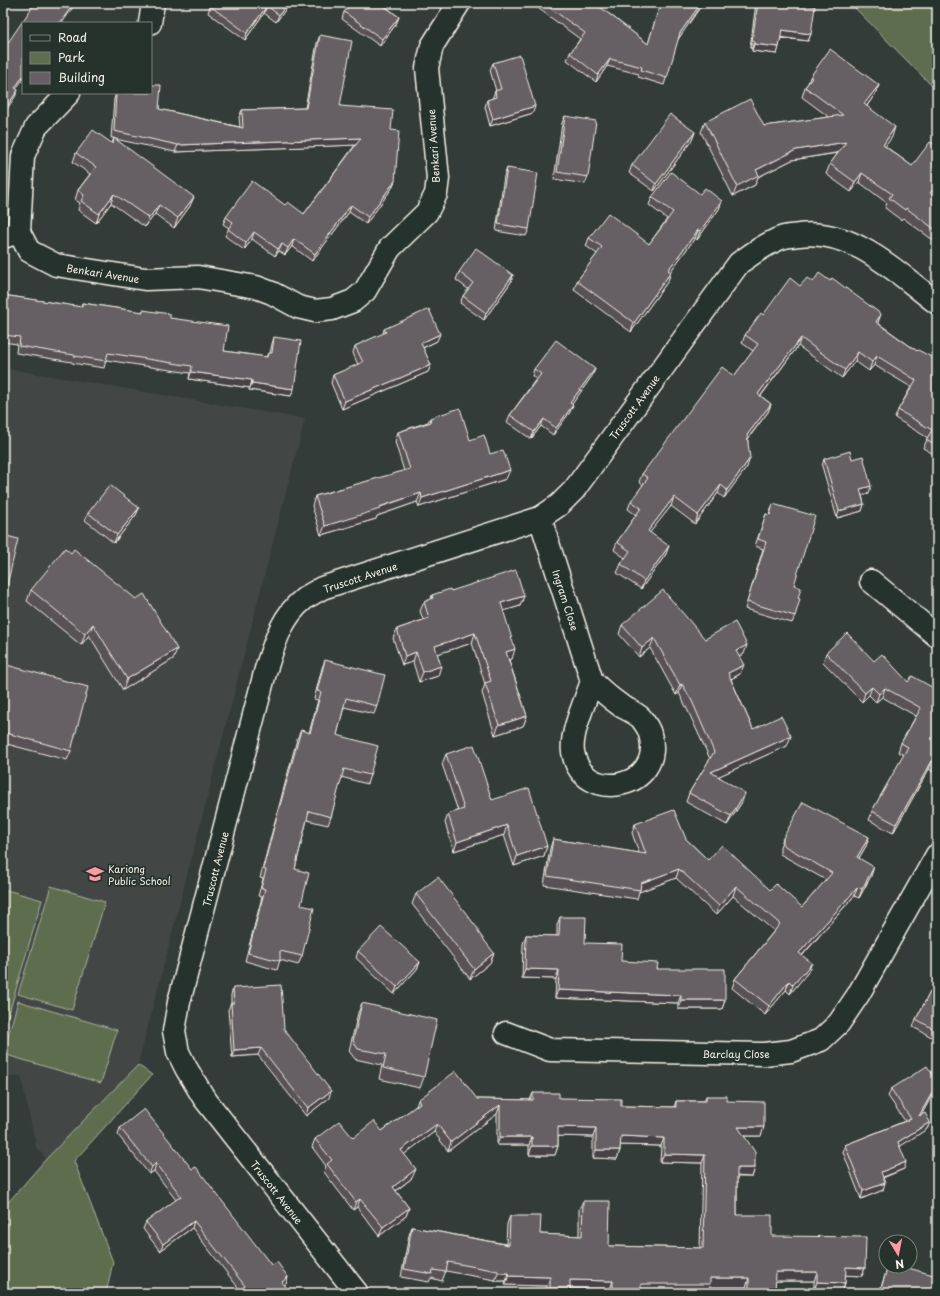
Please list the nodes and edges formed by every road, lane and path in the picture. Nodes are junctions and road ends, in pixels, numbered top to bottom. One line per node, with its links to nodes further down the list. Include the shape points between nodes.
1 (153, 3): 3 (street)
2 (460, 3): 5 (street, Benkari Avenue, via 432,46 427,68 438,178 436,194 427,212 390,248 365,291 353,301 337,308 315,311 298,307 272,292 198,277 145,280 56,265 30,251)
3 (150, 22)
4 (68, 94): 5 (street, via 36,127 23,156)
5 (11, 234)
6 (937, 303): 7 (street, Truscott Avenue, via 867,250 842,239 815,233 782,237 763,246 739,263 574,490 559,505)
7 (540, 518): 10 (street, Ingram Close); 13 (street, Truscott Avenue, via 322,588 304,599 288,615 266,669 179,1002 174,1031 178,1052 189,1074 204,1098)
8 (871, 581): 9 (street)
9 (937, 636)
10 (592, 681): 10 (street, Ingram Close, via 606,695 640,718 650,733 652,750 648,766 636,778 623,784 606,786 588,778 578,766 573,751 574,737)
11 (937, 856): 12 (street, Barclay Close, via 858,995 839,1023 821,1040 792,1051 764,1054 550,1050)
12 (506, 1033)
13 (357, 1293)

